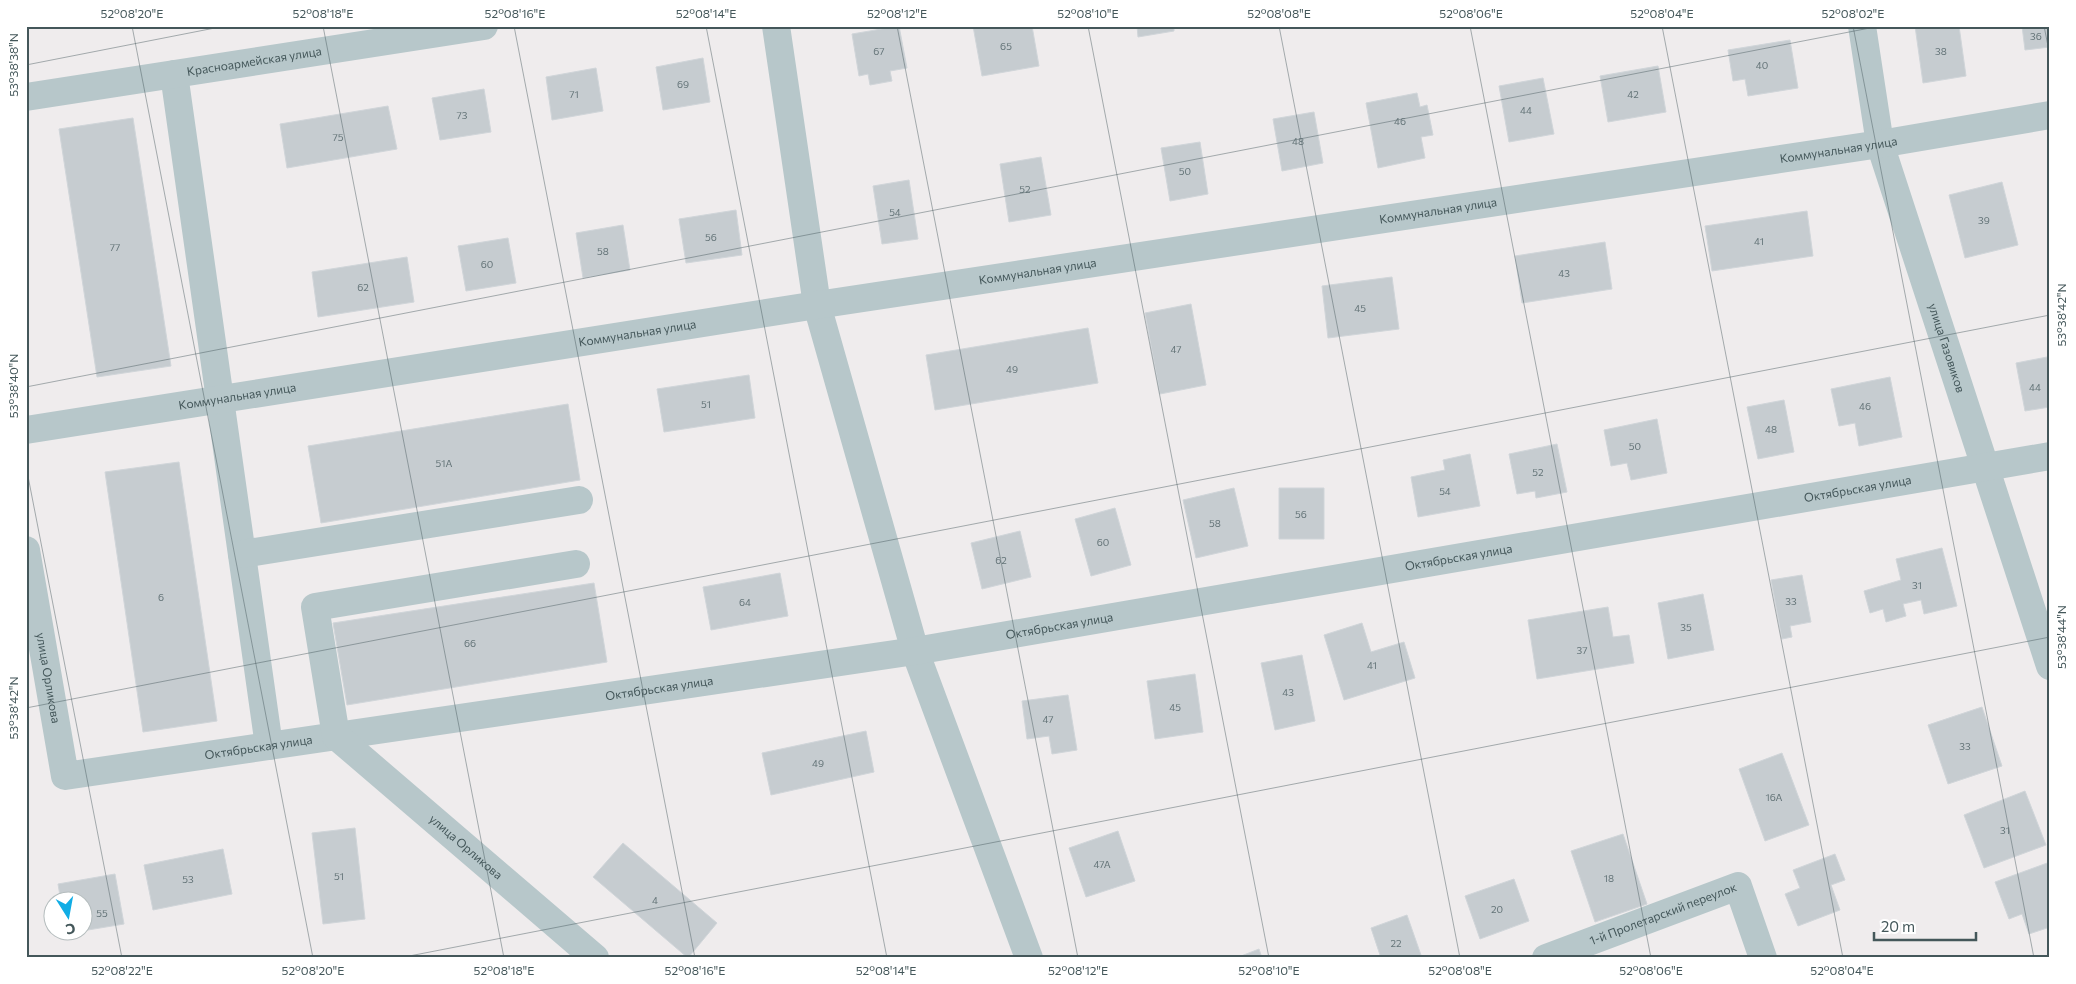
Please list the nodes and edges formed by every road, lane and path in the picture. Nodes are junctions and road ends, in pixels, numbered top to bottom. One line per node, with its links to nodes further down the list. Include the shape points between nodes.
1 (484, 26): 4 (street, Красноармейская улица)
2 (776, 26): 8 (street)
3 (1862, 26): 7 (street, улица Газовиков)
4 (174, 74): 5 (street, Красноармейская улица); 9 (street)
5 (26, 97)
6 (2050, 115): 7 (street, Коммунальная улица)
7 (1880, 144): 8 (street, Коммунальная улица); 12 (street, улица Газовиков)
8 (817, 305): 9 (street, Коммунальная улица); 17 (street)
9 (220, 399): 10 (street, Коммунальная улица); 15 (street)
10 (26, 430)
11 (2050, 456): 12 (street, Октябрьская улица)
12 (1985, 466): 17 (street, Октябрьская улица); 18 (street, улица Газовиков)
13 (579, 500): 15 (street)
14 (26, 550): 21 (street, улица Орликова)
15 (242, 554): 20 (street)
16 (576, 564): 19 (street, via 315,607)
17 (915, 651): 19 (street, Октябрьская улица); 23 (street)
18 (2050, 666)
19 (336, 736): 20 (street, Октябрьская улица); 22 (street, улица Орликова)
20 (270, 746): 21 (street, Октябрьская улица)
21 (65, 776)
22 (596, 958)
23 (1029, 958)
24 (1546, 958): 25 (street, 1-й Пролетарский переулок, via 1738,886)
25 (1763, 958)

